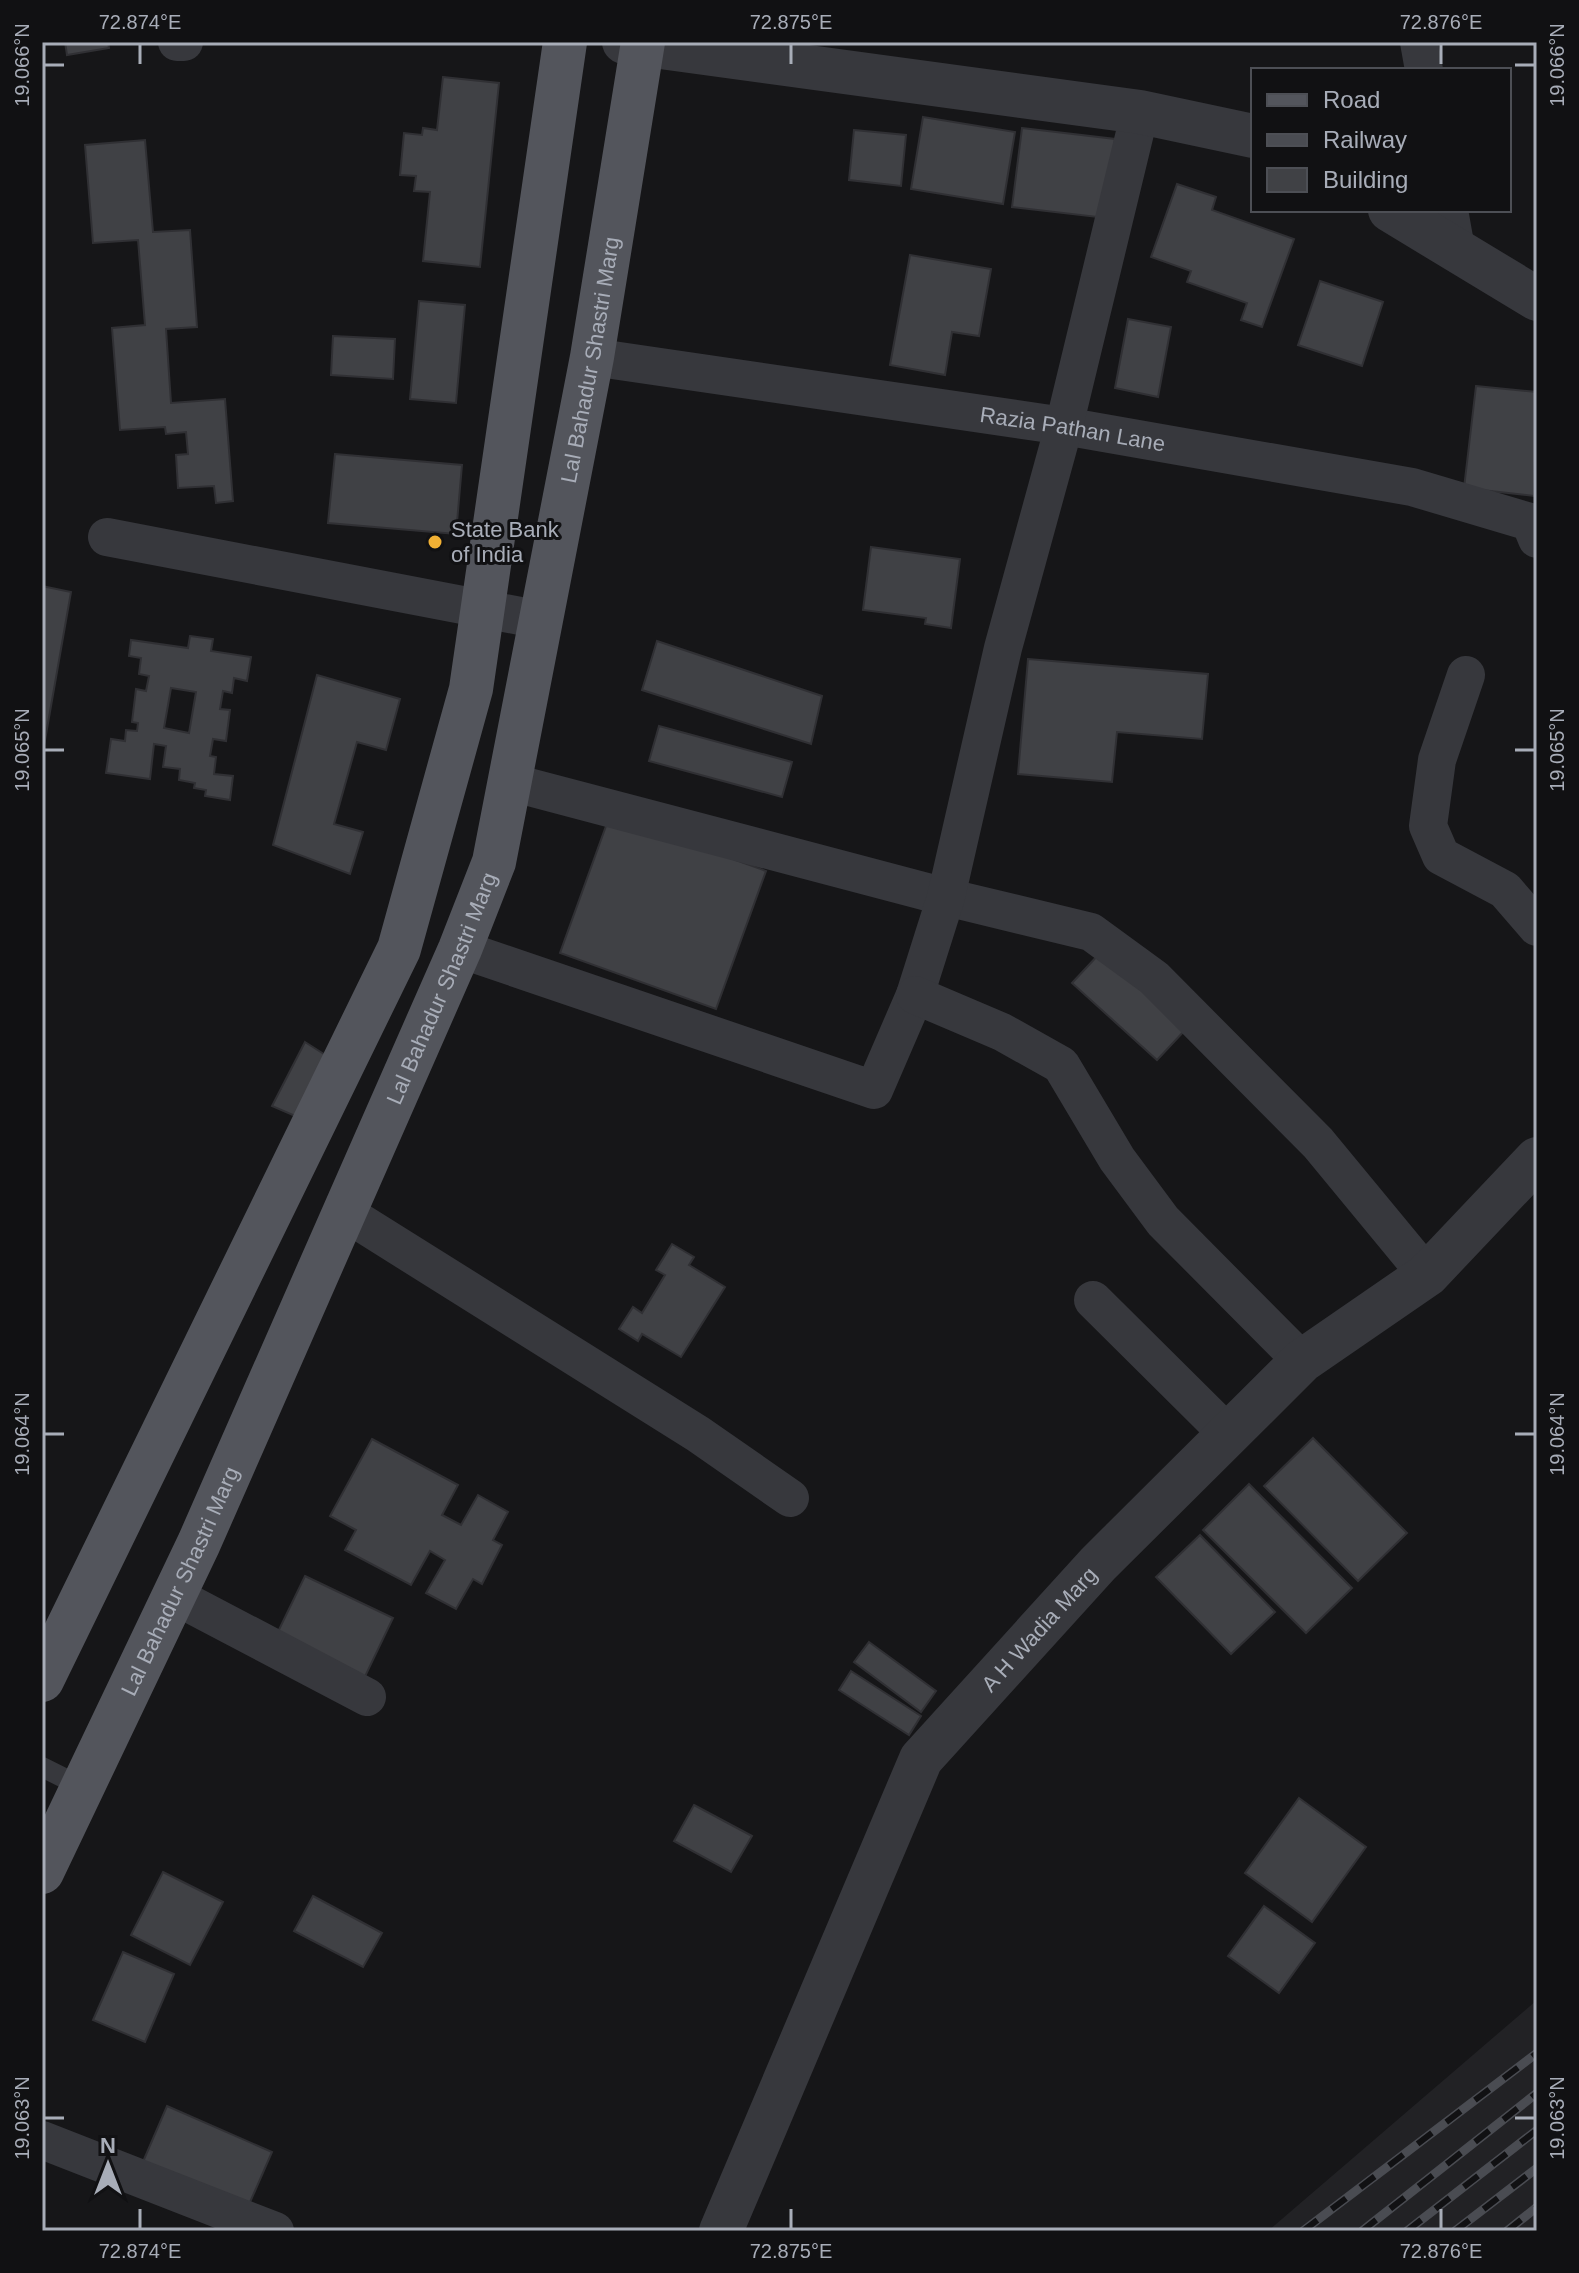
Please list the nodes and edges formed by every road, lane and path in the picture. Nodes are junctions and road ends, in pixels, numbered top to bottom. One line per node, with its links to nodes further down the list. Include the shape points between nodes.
1 (177, 42): 2 (street)
2 (184, 42)
3 (565, 42): 16 (main road)
4 (1419, 42): 6 (street)
5 (637, 43): 7 (street); 12 (main road, Lal Bahadur Shastri Marg)
6 (1424, 68)
7 (1140, 112): 8 (street); 13 (street)
8 (1251, 136)
9 (1397, 212): 10 (street)
10 (1453, 229): 11 (street)
11 (1537, 299)
12 (592, 357): 13 (street, Razia Pathan Lane); 17 (main road, Lal Bahadur Shastri Marg)
13 (1064, 426): 15 (street, Razia Pathan Lane, via 1412,487 1530,522); 20 (street, via 1003,648)
14 (107, 537): 16 (street)
15 (1537, 539)
16 (483, 611): 17 (street); 32 (main road, via 471,689 399,949)
17 (541, 620): 19 (main road, Lal Bahadur Shastri Marg)
18 (1466, 675): 21 (street, via 1437,760 1428,826 1441,856 1505,890)
19 (510, 782): 20 (street); 22 (main road, Lal Bahadur Shastri Marg, via 494,862)
20 (946, 897): 23 (street); 26 (street, via 1091,932 1154,978 1318,1143)
21 (1537, 927)
22 (460, 949): 23 (street, via 874,1090); 25 (main road, Lal Bahadur Shastri Marg)
23 (915, 995): 28 (street, via 1002,1032 1061,1065 1117,1159 1163,1221)
24 (1537, 1159): 26 (street, A H Wadia Marg)
25 (344, 1212): 30 (street, via 698,1434); 31 (main road, Lal Bahadur Shastri Marg)
26 (1427, 1275): 28 (street, A H Wadia Marg)
27 (1093, 1300): 29 (street)
28 (1302, 1361): 29 (street, A H Wadia Marg)
29 (1228, 1434): 39 (street, A H Wadia Marg, via 1098,1564 921,1759)
30 (790, 1498)
31 (173, 1595): 33 (street); 35 (main road, Lal Bahadur Shastri Marg)
32 (42, 1680)
33 (367, 1697)
34 (42, 1767): 35 (lane)
35 (82, 1787): 36 (main road, Lal Bahadur Shastri Marg)
36 (42, 1872)
37 (42, 2140): 38 (street)
38 (275, 2231)
39 (721, 2231)

